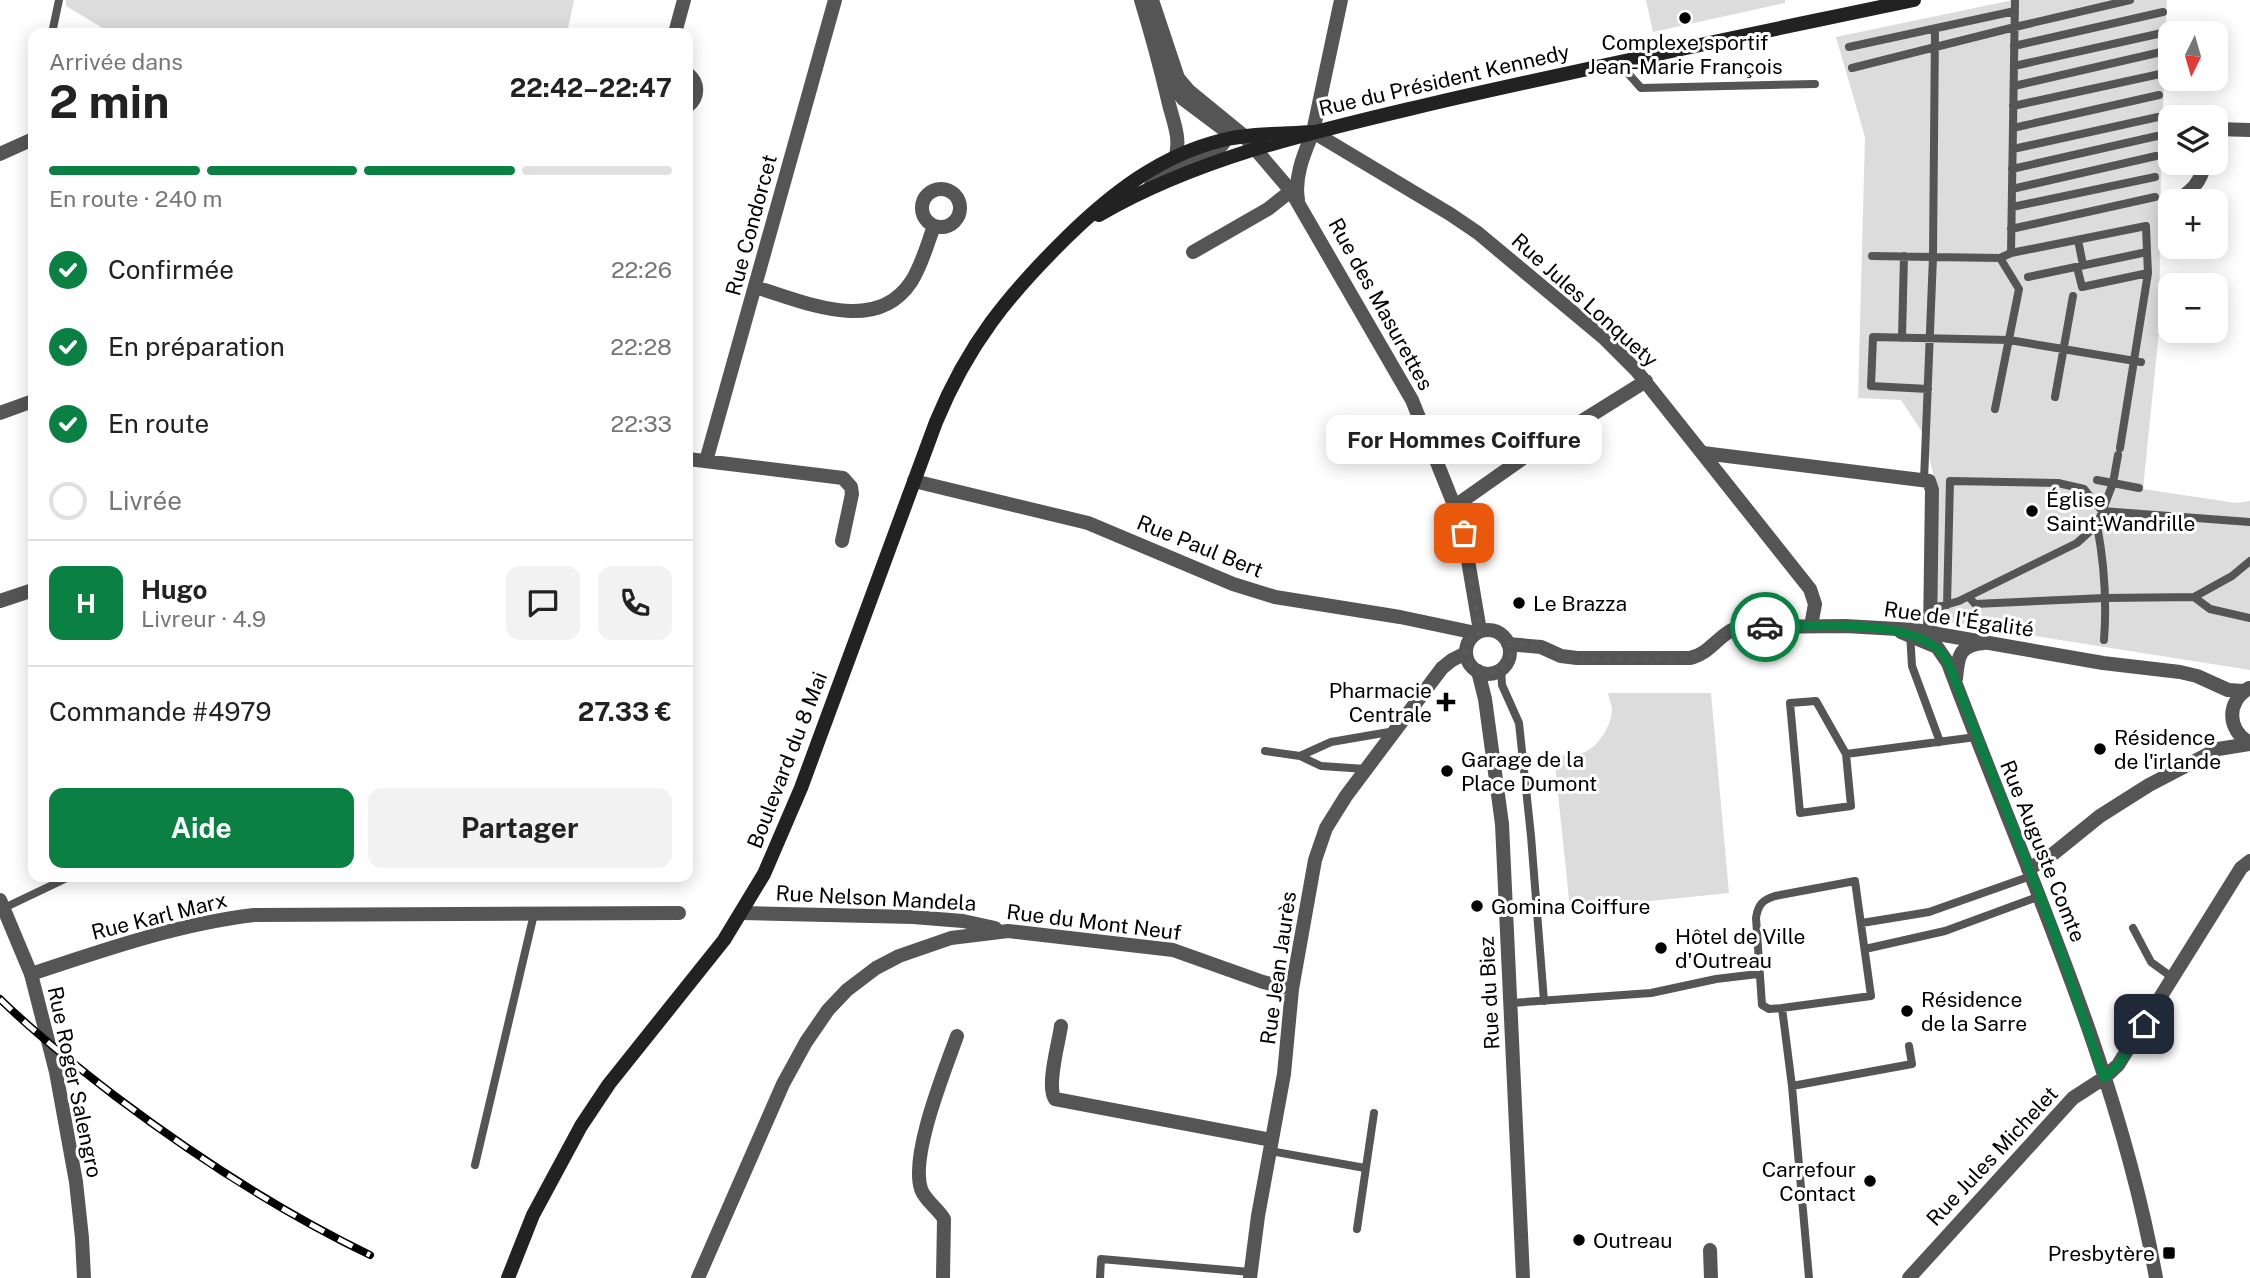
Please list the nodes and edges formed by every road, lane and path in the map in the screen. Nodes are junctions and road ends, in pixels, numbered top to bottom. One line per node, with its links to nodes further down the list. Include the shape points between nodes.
1 (59, 0): 13 (lane)
2 (684, 0): 14 (street)
3 (835, 0): 68 (street, Rue Condorcet)
4 (1141, 0): 21 (street, Rue des Masurettes)
5 (1152, 0): 37 (street, Rue des Masurettes, via 1178,78)
6 (1341, 0): 36 (street)
7 (1914, 0): 22 (main road, Rue du Président Kennedy)
8 (2015, 0): 10 (lane)
9 (2130, 0): 12 (lane)
10 (2015, 11): 12 (lane); 15 (lane)
11 (2162, 12): 17 (lane)
12 (2015, 27): 17 (lane); 19 (lane)
13 (53, 28)
14 (676, 28)
15 (1935, 29): 18 (lane); 19 (lane)
16 (2158, 34): 23 (lane)
17 (2014, 46): 23 (lane)
18 (1849, 47)
19 (1935, 47): 24 (lane); 63 (lane)
20 (2158, 53): 28 (lane)
21 (1159, 59): 37 (street, Rue des Masurettes, via 1183,99); 44 (street, Rue des Masurettes, via 1177,136)
22 (1618, 62): 27 (lane, via 1641,88); 36 (main road, Rue du Président Kennedy)
23 (2014, 66): 28 (lane)
24 (1852, 68)
25 (2158, 74): 31 (lane)
26 (693, 79): 30 (street)
27 (1815, 84)
28 (2014, 86): 31 (lane)
29 (2159, 95): 33 (lane)
30 (693, 100)
31 (2014, 106): 33 (lane)
32 (2158, 117): 41 (lane)
33 (2013, 128): 41 (lane)
34 (2228, 129): 35 (street)
35 (2250, 130)
36 (1313, 132): 37 (main road, Boulevard du 8 Mai); 40 (main road, Boulevard du 8 Mai); 51 (street); 75 (street, Rue Jules Lonquety, via 1478,233 1605,339)
37 (1233, 134): 40 (street, Rue des Masurettes); 44 (main road, Boulevard du 8 Mai); 50 (street, via 1215,152 1170,171)
38 (2157, 136): 45 (lane)
39 (28, 141): 42 (street)
40 (1255, 149): 50 (main road, Boulevard du 8 Mai); 51 (street, Rue des Masurettes)
41 (2013, 149): 45 (lane)
42 (0, 154)
43 (2156, 156): 48 (lane)
44 (1175, 158): 56 (main road, Boulevard du 8 Mai, via 1124,186)
45 (2012, 169): 48 (lane)
46 (2202, 175): 49 (street)
47 (2155, 177): 53 (lane)
48 (2012, 189): 53 (lane)
49 (2192, 189)
50 (1141, 193): 56 (main road, Boulevard du 8 Mai)
51 (1295, 193): 58 (street); 89 (street, Rue des Masurettes, via 1412,400)
52 (2158, 203): 55 (lane)
53 (2012, 207): 55 (lane)
54 (934, 226): 68 (street, via 909,285 876,309 837,310)
55 (2011, 229): 60 (lane)
56 (1065, 239): 86 (main road, Boulevard du 8 Mai, via 1006,301 975,344 947,396)
57 (2078, 240): 59 (lane, via 2146,226); 60 (lane); 65 (lane)
58 (1193, 252)
59 (2147, 252): 65 (lane); 66 (lane)
60 (2011, 253): 64 (lane)
61 (1872, 256): 62 (lane)
62 (1904, 256): 63 (lane); 70 (lane)
63 (1933, 257): 64 (lane); 71 (lane)
64 (2000, 258): 72 (lane, via 2020,289)
65 (2080, 266): 66 (lane, via 2082,287); 67 (lane)
66 (2148, 273): 74 (lane)
67 (2028, 277)
68 (755, 288): 83 (street, Rue Condorcet)
69 (2073, 296): 73 (lane)
70 (1902, 338): 71 (lane); 76 (lane, via 1873,338 1871,386)
71 (1930, 338): 72 (lane); 76 (lane)
72 (2009, 340): 73 (lane); 79 (lane)
73 (2064, 348): 74 (lane); 77 (lane)
74 (2138, 361): 87 (lane)
75 (1646, 381): 81 (street, Rue Jules Lonquety); 89 (street)
76 (1928, 389): 84 (lane)
77 (2055, 397)
78 (28, 403): 80 (street)
79 (1995, 409)
80 (0, 413)
81 (1703, 453): 84 (street); 103 (street, Rue Jules Lonquety, via 1810,589 1815,604)
82 (693, 460): 83 (street)
83 (706, 461): 93 (street, via 843,478 852,494)
84 (1924, 480): 101 (street, via 1932,490)
85 (2097, 480): 87 (lane)
86 (914, 481): 104 (street, Rue Paul Bert, via 1078,520 1275,597); 128 (main road, Boulevard du 8 Mai, via 788,822)
87 (2113, 483): 88 (lane); 90 (lane)
88 (2139, 488)
89 (1455, 506): 104 (street, Rue des Masurettes, via 1464,533)
90 (2102, 511): 91 (lane); 92 (lane); 100 (lane, via 2084,489 2058,483 1950,481)
91 (2250, 522)
92 (2097, 525): 96 (lane, via 2077,543); 98 (lane)
93 (842, 541)
94 (2250, 561): 97 (lane)
95 (28, 592): 99 (street)
96 (1969, 597): 98 (lane, via 1976,604); 100 (lane)
97 (2194, 597): 98 (lane); 102 (lane, via 2210,609)
98 (2105, 598): 107 (lane)
99 (0, 601)
100 (1947, 605): 101 (lane)
101 (1930, 607): 106 (street)
102 (2250, 618)
103 (1811, 626): 105 (street, Rue de l'Égalité); 109 (street, Rue de l'Égalité, via 1734,628 1690,658 1577,659 1541,647)
104 (1478, 632): 109 (street, via 1498,632); 110 (street, via 1468,642)
105 (1905, 632): 106 (street, Rue de l'Égalité); 113 (street, Rue Auguste Comte, via 1940,650); 117 (lane, via 1912,666)
106 (1930, 633): 108 (street, Rue de l'Égalité)
107 (2104, 640)
108 (1986, 643): 113 (street, via 1963,650); 114 (street, Rue de l'Égalité, via 2180,672 2228,690)
109 (1508, 644): 111 (street, via 1509,657)
110 (1466, 653): 112 (street, via 1469,664); 115 (street, Rue Jean Jaurès, via 1445,666)
111 (1501, 668): 112 (street, via 1491,673); 139 (lane, via 1502,685 1519,723)
112 (1478, 671): 140 (street, Rue du Biez, via 1502,824)
113 (1956, 683): 116 (street, Rue Auguste Comte)
114 (2247, 690): 118 (street, via 2234,703 2232,718 2237,733)
115 (1395, 731): 121 (lane, via 1331,742); 122 (street, Rue Jean Jaurès)
116 (1976, 737): 117 (lane); 124 (street, Rue Auguste Comte)
117 (1940, 742): 120 (lane)
118 (2250, 743): 124 (street, via 2218,749 2149,785)
119 (1265, 751): 121 (lane)
120 (1846, 754): 120 (lane, via 1816,702 1790,703 1800,813 1851,806)
121 (1300, 757): 122 (lane, via 1321,766)
122 (1366, 769): 138 (street, Rue Jean Jaurès, via 1333,815 1319,844)
123 (2250, 861): 137 (street, Rue Jules Michelet, via 2241,868)
124 (2029, 873): 126 (street, Rue Auguste Comte); 131 (lane, via 1929,912)
125 (57, 882): 127 (lane)
126 (2040, 896): 134 (lane, via 1945,931); 145 (street, Rue Auguste Comte)
127 (2, 904): 135 (street, Rue Roger Salengro)
128 (742, 913): 133 (street, Rue Nelson Mandela, via 921,918); 155 (main road, Boulevard du 8 Mai, via 581,1126 533,1215)
129 (534, 914): 130 (street, Rue Karl Marx); 135 (street, Rue Karl Marx, via 247,916 156,935); 149 (lane)
130 (679, 914)
131 (1862, 923): 134 (lane); 136 (lane, via 1855,881 1764,900 1756,918)
132 (2133, 928): 137 (lane, via 2147,957)
133 (1008, 931): 138 (street, Rue du Mont Neuf, via 1173,950); 156 (street, Rue du Mont Neuf, via 959,936 912,950 865,976 835,1002 788,1073)
134 (1865, 949): 141 (lane, via 1871,996)
135 (31, 974): 154 (street, Rue Roger Salengro, via 71,1153)
136 (1758, 974): 139 (lane, via 1651,993); 141 (lane, via 1762,1005)
137 (2173, 978): 145 (street, Rue Jules Michelet, via 2123,1057)
138 (1292, 989): 148 (street, Rue Jean Jaurès)
139 (1544, 1001): 140 (lane)
140 (1511, 1003): 159 (street, Rue du Biez)
141 (1782, 1008): 146 (lane)
142 (1061, 1026): 148 (street, via 1052,1084 1055,1098)
143 (957, 1036): 157 (street, via 928,1121 920,1172 924,1194 944,1219)
144 (1909, 1046): 146 (lane, via 1912,1064)
145 (2104, 1078): 162 (street, Rue Jules Michelet, via 2073,1098); 163 (street, Rue Auguste Comte, via 2142,1207)
146 (1792, 1086): 161 (lane)
147 (1374, 1113): 150 (lane)
148 (1271, 1145): 150 (lane); 153 (street, Rue Jean Jaurès)
149 (475, 1165)
150 (1365, 1168): 151 (lane)
151 (1357, 1229)
152 (1710, 1250): 160 (street)
153 (1250, 1275): 158 (lane, via 1101,1259)
154 (84, 1278)
155 (508, 1278)
156 (698, 1278)
157 (943, 1278)
158 (1100, 1278)
159 (1523, 1278)
160 (1711, 1278)
161 (1809, 1278)
162 (1909, 1278)
163 (2156, 1278)

